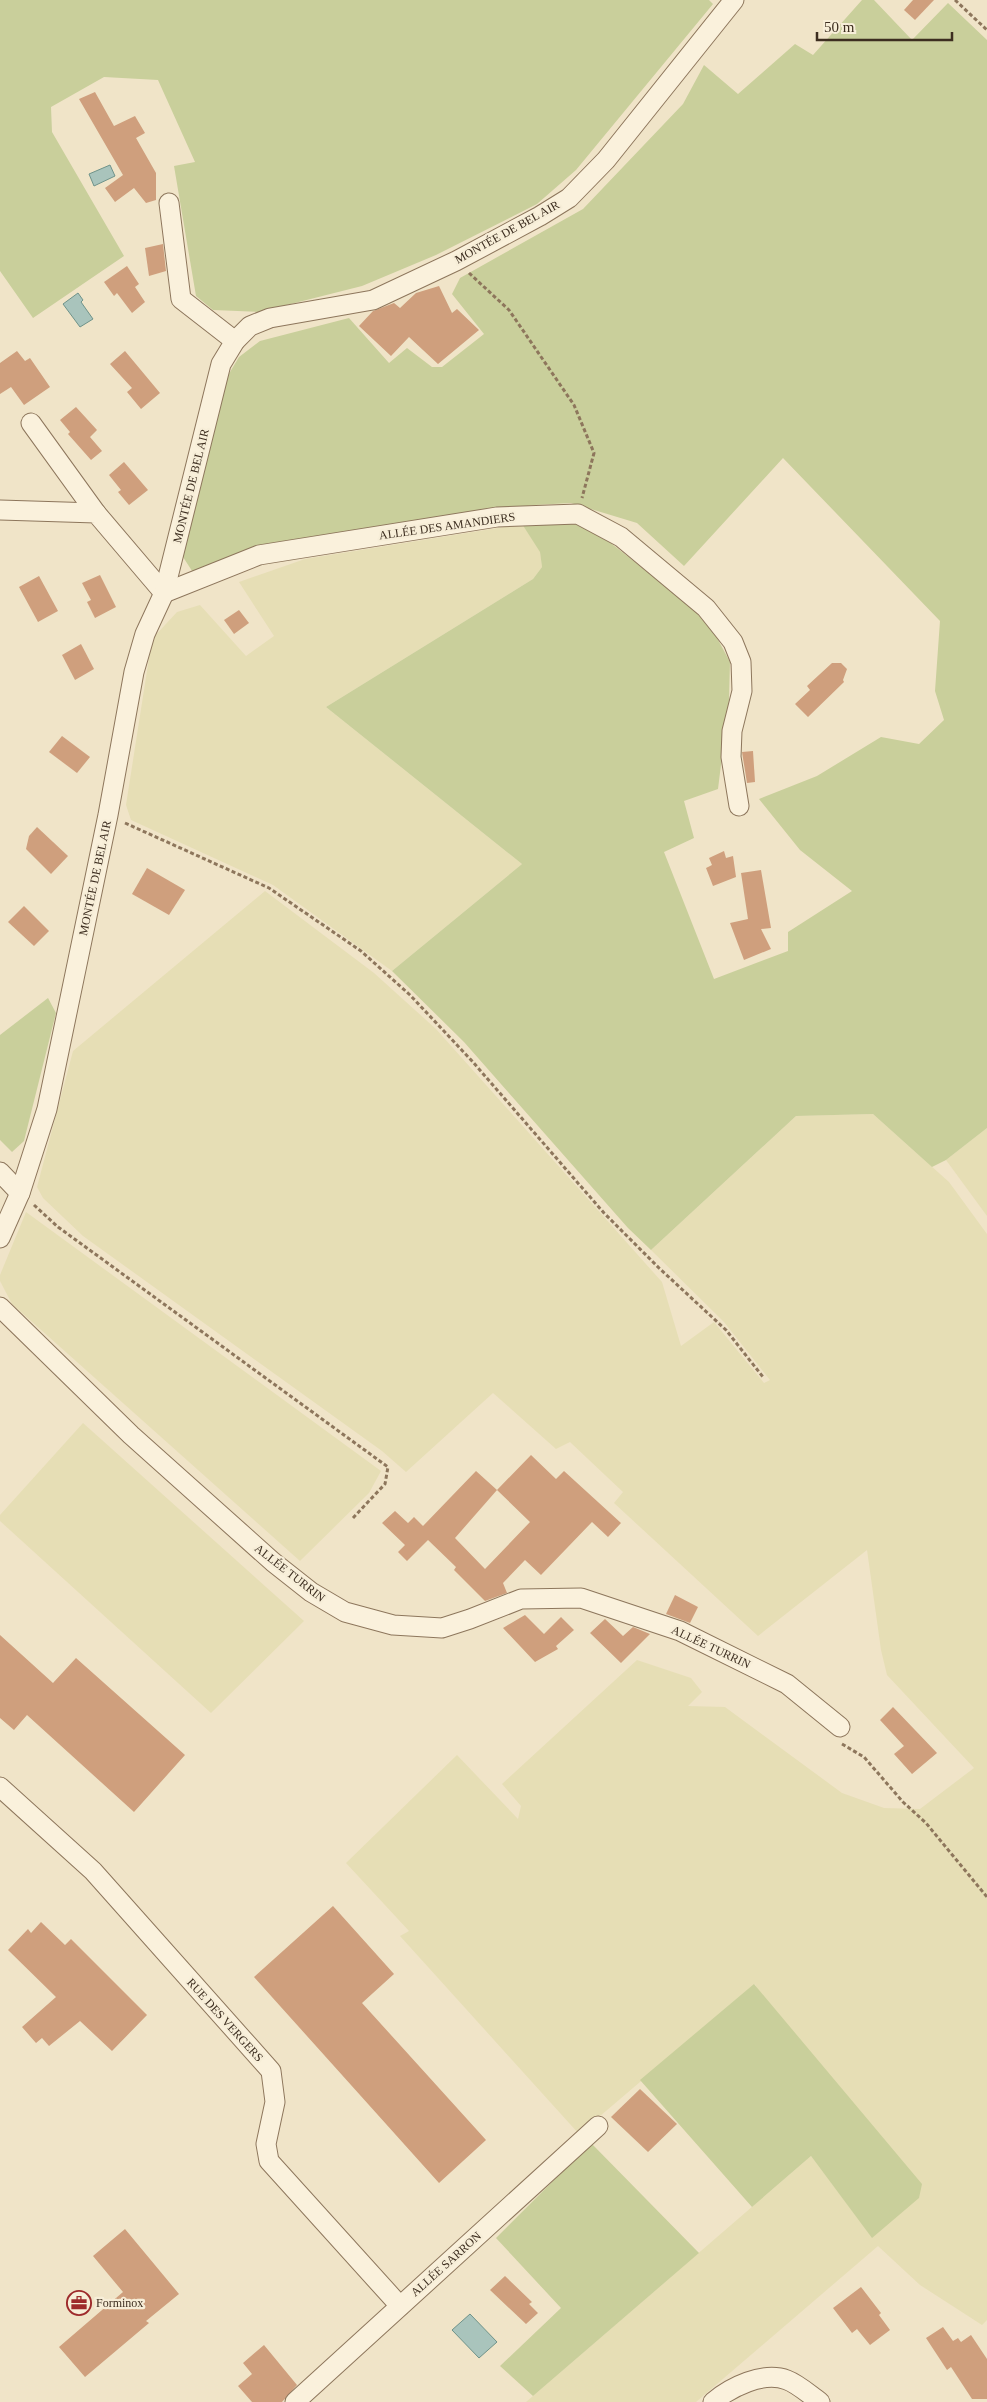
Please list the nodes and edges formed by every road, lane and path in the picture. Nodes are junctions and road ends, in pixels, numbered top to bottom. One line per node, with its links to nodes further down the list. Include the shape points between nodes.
1 (734, 0): 5 (street, MONTÉE DE BEL AIR, via 606,160 569,198)
2 (955, 0): 3 (path)
3 (987, 30)
4 (169, 203): 6 (street, via 181,299)
5 (456, 261): 6 (street, MONTÉE DE BEL AIR, via 373,300 270,318 250,326); 10 (path, via 509,310 574,405 594,453)
6 (236, 341): 11 (street, MONTÉE DE BEL AIR, via 221,364)
7 (31, 423): 9 (street)
8 (0, 510): 9 (street)
9 (96, 513): 11 (street)
10 (578, 514): 11 (street, ALLÉE DES AMANDIERS, via 497,517 259,555); 12 (street, via 628,543 706,608 733,642 741,662 742,692 732,731 731,757)
11 (164, 593): 13 (street, MONTÉE DE BEL AIR, via 145,634 134,672)
12 (740, 806)
13 (108, 815): 15 (street, MONTÉE DE BEL AIR, via 47,1109); 18 (path, via 269,888 361,951 410,995 472,1060 604,1213 726,1330)
14 (0, 1172): 15 (street)
15 (20, 1193): 16 (street, MONTÉE DE BEL AIR); 19 (path, via 58,1227 388,1467 385,1484)
16 (0, 1238)
17 (0, 1307): 20 (street, ALLÉE TURRIN, via 132,1435 273,1562 311,1592 345,1612 393,1624 442,1628 521,1599 581,1598 680,1631 778,1679)
18 (764, 1376)
19 (352, 1519)
20 (838, 1734): 22 (path, via 926,1823)
21 (0, 1787): 24 (street, RUE DES VERGERS, via 92,1871 271,2071 275,2102 266,2144 269,2161)
22 (987, 1897)
23 (598, 2126): 24 (street, ALLÉE SARRON)
24 (400, 2306): 25 (street, ALLÉE SARRON)
25 (295, 2402)
26 (713, 2402): 27 (street, via 726,2391 764,2378 787,2380)
27 (820, 2402)

